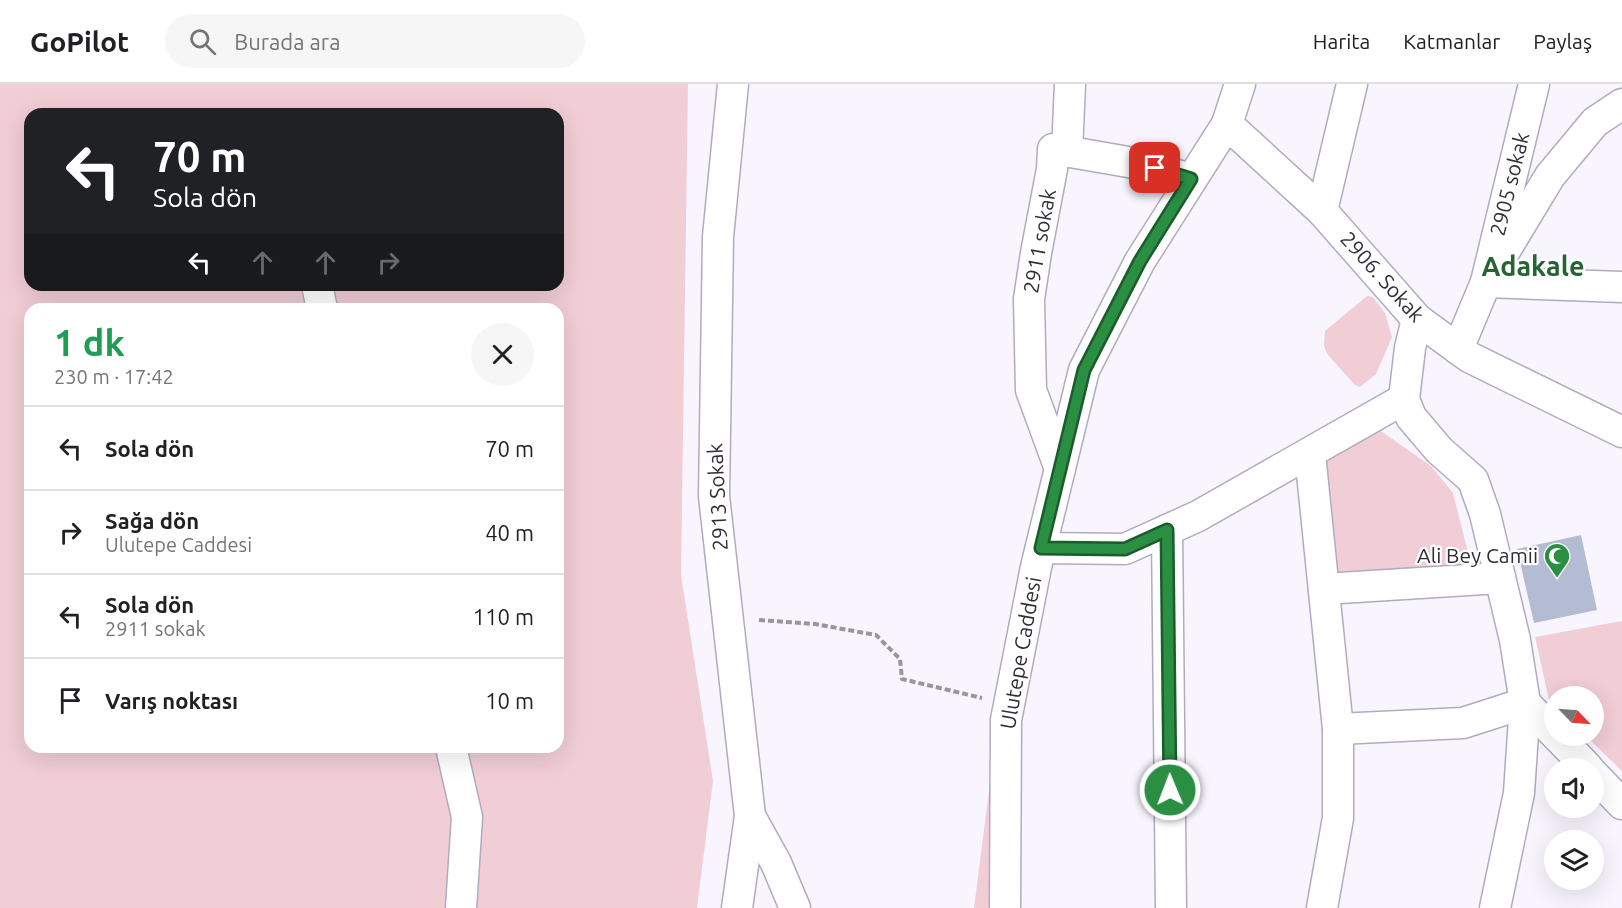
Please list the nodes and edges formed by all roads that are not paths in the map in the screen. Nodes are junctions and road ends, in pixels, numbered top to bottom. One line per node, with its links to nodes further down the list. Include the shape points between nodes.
1 (733, 84): 31 (street, 2913 Sokak, via 718,237 714,496)
2 (1070, 84): 8 (street)
3 (1240, 84): 7 (street, Ulutepe Caddesi)
4 (1352, 84): 10 (street)
5 (1534, 84): 11 (street, 2905 sokak)
6 (1622, 104): 11 (street, via 1595,122 1550,176)
7 (1227, 124): 9 (street, Ulutepe Caddesi); 10 (street, 2906. Sokak)
8 (1067, 152): 9 (street, via 1134,163); 18 (street, 2911 sokak, via 1053,149 1029,299 1031,390)
9 (1191, 179): 18 (street, Ulutepe Caddesi, via 1140,261 1084,370)
10 (1322, 212): 13 (street, 2906. Sokak)
11 (1486, 282): 12 (street); 14 (street, 2905 sokak)
12 (1622, 287)
13 (1417, 320): 14 (street, 2906. Sokak); 15 (street)
14 (1458, 349): 16 (street, 2906. Sokak)
15 (1404, 399): 17 (street); 21 (street, via 1411,417 1432,442 1473,480)
16 (1622, 432)
17 (1310, 454): 19 (street); 22 (street)
18 (1060, 469): 20 (street, Ulutepe Caddesi)
19 (1167, 530): 20 (street, via 1125,549); 36 (street)
20 (1041, 548): 35 (street, Ulutepe Caddesi, via 1006,720)
21 (1500, 578): 22 (street); 23 (street)
22 (1324, 589): 25 (street)
23 (1525, 703): 24 (street); 25 (street, via 1463,723); 38 (street, via 1519,793)
24 (1544, 723)
25 (1338, 729): 37 (street, via 1338,818)
26 (1567, 746): 28 (street)
27 (452, 753): 32 (street, via 467,817)
28 (1578, 758)
29 (1604, 785): 30 (street)
30 (1622, 804)
31 (750, 816): 33 (street, 2913 Sokak); 34 (street)
32 (462, 908)
33 (737, 908)
34 (795, 908)
35 (1005, 908)
36 (1171, 908)
37 (1322, 908)
38 (1495, 908)

